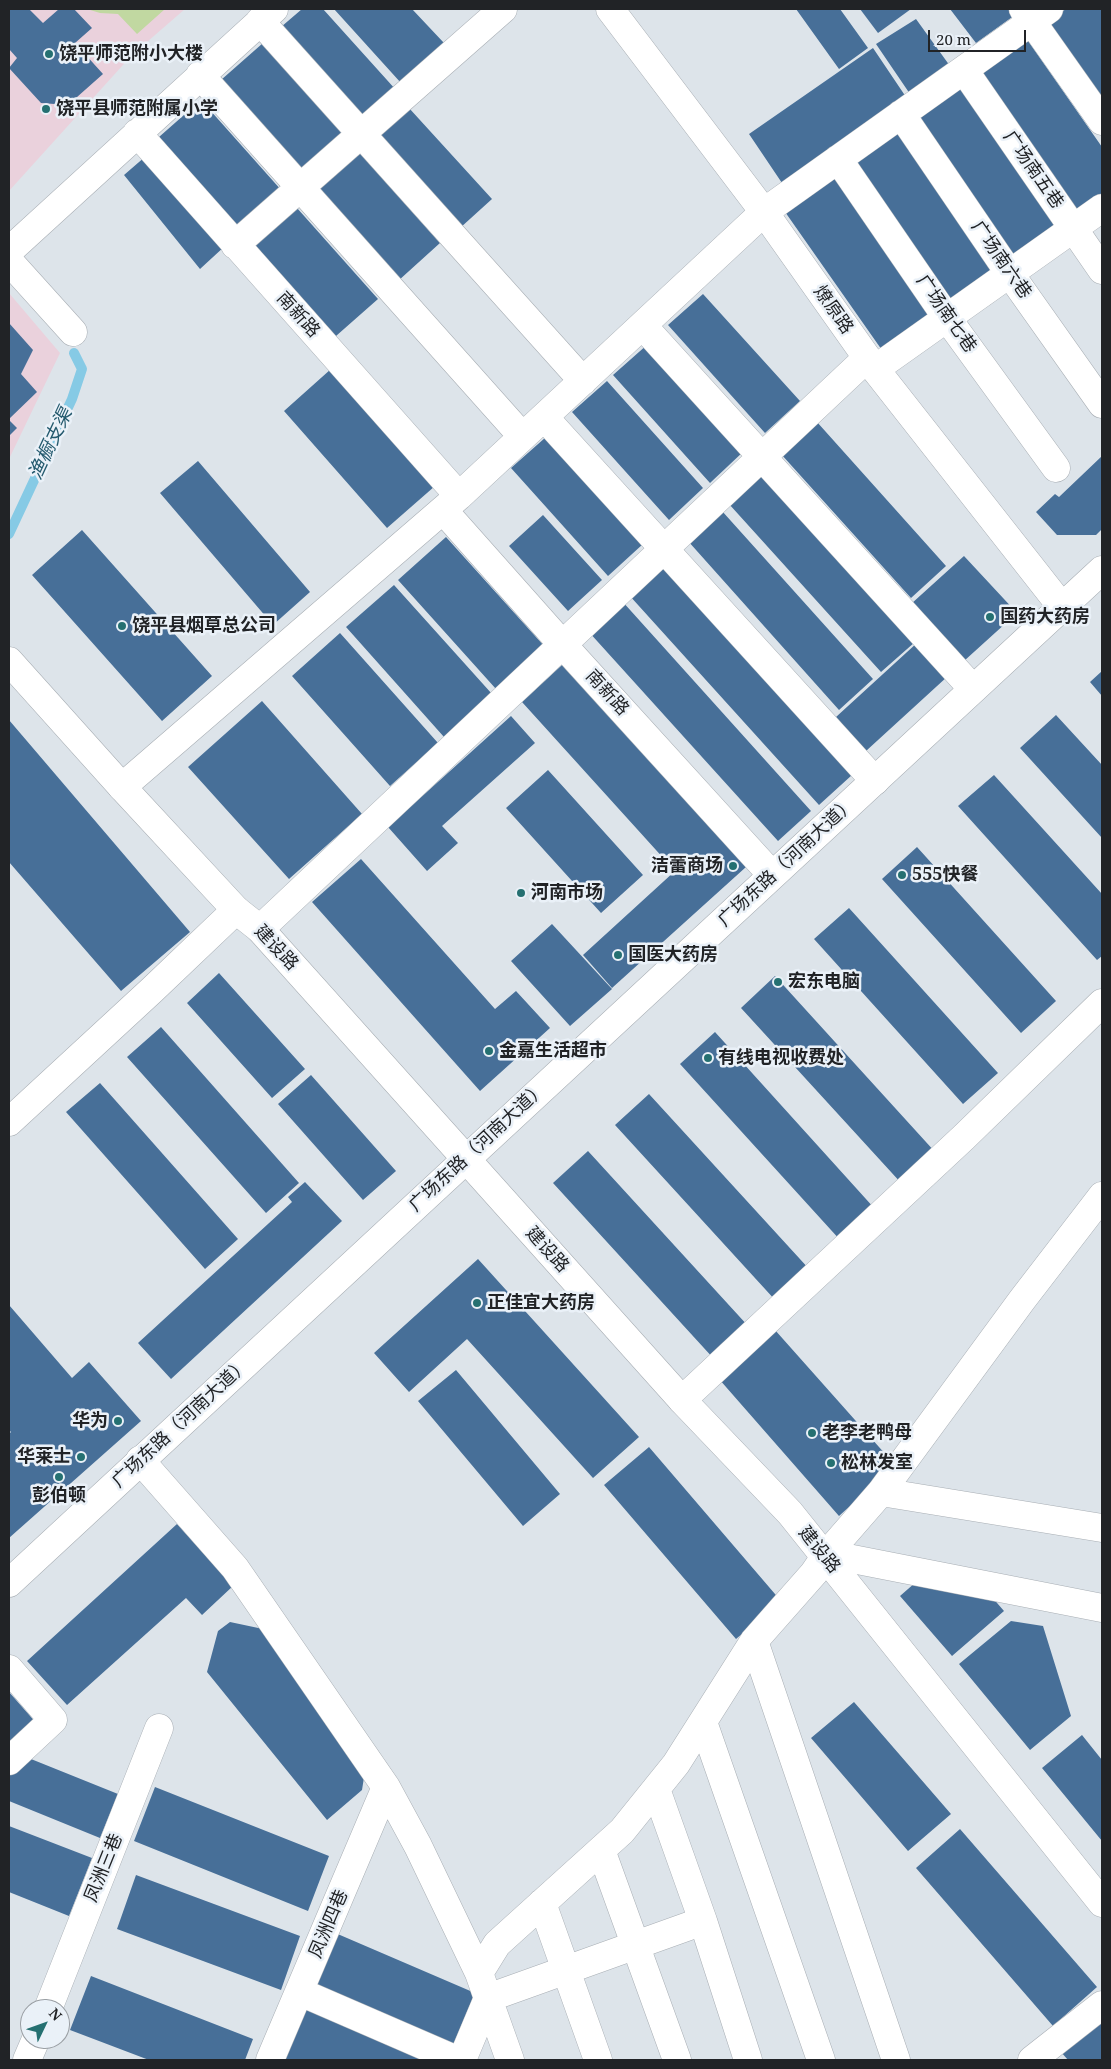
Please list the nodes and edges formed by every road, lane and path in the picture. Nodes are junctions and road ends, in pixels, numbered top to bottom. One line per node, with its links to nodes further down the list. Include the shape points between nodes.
1 (503, 9): 10 (street)
2 (610, 9): 14 (street, 燎原路)
3 (1035, 13): 5 (street); 8 (street)
4 (267, 15): 6 (street); 10 (street)
5 (964, 70): 7 (street); 15 (street, 广场南五巷)
6 (200, 75): 9 (street); 12 (street)
7 (901, 114): 11 (street); 20 (street, 广场南六巷)
8 (1102, 121)
9 (137, 133): 16 (street, 南新路); 17 (street)
10 (361, 134): 12 (street); 25 (street)
11 (838, 159): 14 (street); 21 (street, 广场南七巷)
12 (300, 188): 16 (street); 28 (street)
13 (1102, 208): 15 (street)
14 (764, 212): 22 (street); 24 (street, 燎原路)
15 (1073, 229): 19 (street, 广场南五巷); 20 (street)
16 (235, 245): 31 (street, 南新路)
17 (9, 251)
18 (9, 261): 23 (street)
19 (1102, 270)
20 (1010, 274): 21 (street); 26 (street, 广场南六巷)
21 (948, 318): 24 (street); 30 (street, 广场南七巷)
22 (643, 326): 25 (street); 29 (street)
23 (73, 332)
24 (871, 363): 29 (street); 34 (street, 燎原路)
25 (582, 381): 27 (street)
26 (1102, 404)
27 (544, 417): 28 (street); 32 (street)
28 (522, 436): 31 (street)
29 (762, 456): 32 (street); 37 (street)
30 (1056, 468)
31 (451, 503): 35 (street, 南新路); 39 (street)
32 (664, 549): 35 (street); 38 (street)
33 (1102, 570): 34 (street, 广场东路（河南大道）)
34 (1062, 607): 37 (street, 广场东路（河南大道）)
35 (562, 644): 40 (street, 南新路); 42 (street)
36 (9, 661): 39 (street, 建设路)
37 (973, 689): 38 (street, 广场东路（河南大道）)
38 (875, 780): 40 (street, 广场东路（河南大道）)
39 (122, 787): 41 (street, 建设路)
40 (772, 875): 45 (street, 广场东路（河南大道）)
41 (236, 910): 42 (street, 建设路); 44 (street)
42 (260, 929): 45 (street, 建设路)
43 (1102, 1003): 47 (street, via 957,1144)
44 (9, 1122)
45 (466, 1159): 47 (street, 建设路); 48 (street, 广场东路（河南大道）)
46 (1102, 1196): 49 (street)
47 (682, 1400): 63 (street, 建设路, via 790,1513)
48 (140, 1460): 52 (street, 广场东路（河南大道）); 59 (street, via 235,1568)
49 (881, 1492): 50 (street); 51 (street)
50 (1102, 1528)
51 (827, 1554): 53 (street); 54 (street)
52 (9, 1583)
53 (1102, 1608)
54 (754, 1641): 56 (street); 79 (street)
55 (9, 1669): 58 (street, via 53,1720)
56 (702, 1722): 60 (street); 78 (street)
57 (159, 1728): 69 (street, 凤洲三巷)
58 (9, 1761)
59 (386, 1787): 67 (street, via 418,1846); 68 (street, 凤洲四巷)
60 (656, 1789): 61 (street, via 622,1831); 64 (street)
61 (601, 1850): 62 (street); 65 (street)
62 (542, 1903): 66 (street); 67 (street, via 497,1944)
63 (1102, 1903)
64 (703, 1921): 65 (street); 77 (street)
65 (636, 1945): 66 (street); 76 (street)
66 (565, 1970): 67 (street); 75 (street)
67 (483, 1985): 73 (street); 74 (street)
68 (300, 1992): 71 (street, 凤洲四巷); 72 (street)
69 (52, 1999)
70 (1102, 2005): 80 (street)
71 (270, 2060)
72 (457, 2060)
73 (462, 2060)
74 (510, 2060)
75 (598, 2060)
76 (677, 2060)
77 (748, 2060)
78 (821, 2060)
79 (896, 2060)
80 (1032, 2060)

